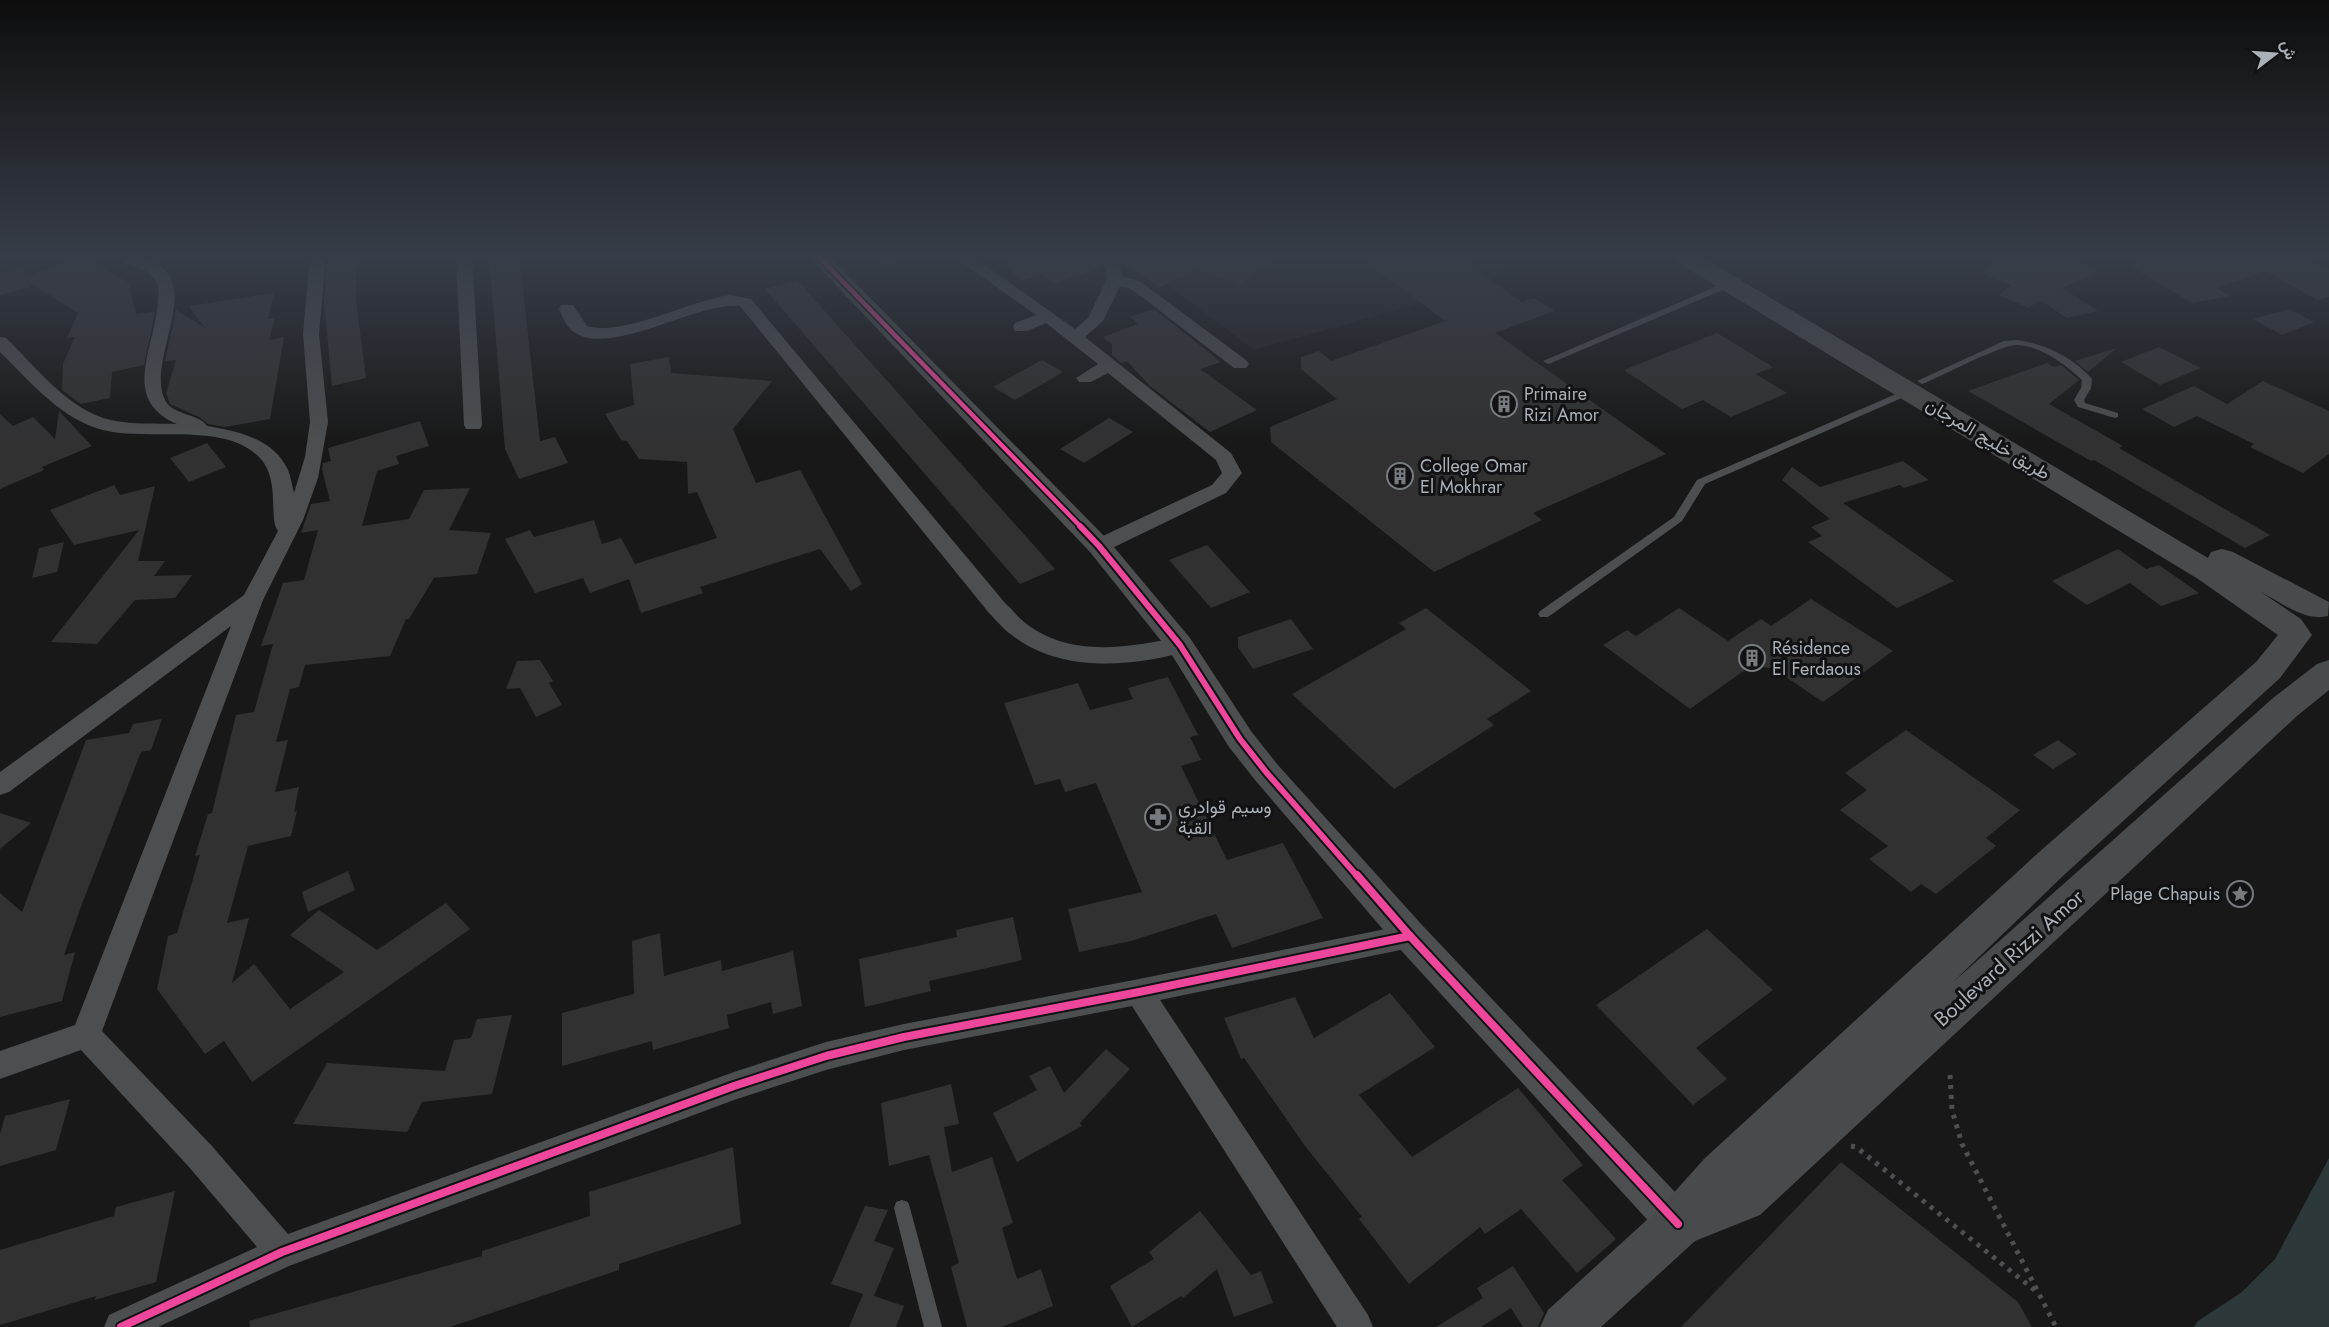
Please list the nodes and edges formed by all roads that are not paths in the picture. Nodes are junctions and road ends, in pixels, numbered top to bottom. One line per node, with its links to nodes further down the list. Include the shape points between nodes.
1 (162, 318): 25 (street, via 152,382 156,400 172,416)
2 (313, 318): 26 (street, via 318,432 313,466)
3 (467, 318): 24 (street)
4 (571, 318): 5 (street, via 576,327 596,334)
5 (661, 318)
6 (758, 318): 33 (street, via 1020,630 1061,650 1107,657)
7 (878, 318): 27 (street)
8 (1043, 318): 15 (street)
9 (1050, 318): 16 (street)
10 (1096, 318): 16 (street)
11 (1179, 318): 19 (street)
12 (1648, 318): 18 (lane)
13 (1791, 318): 22 (main road, طريق خليج المرجان)
14 (1801, 318): 22 (main road, طريق خليج المرجان)
15 (1021, 327)
16 (1075, 337): 20 (street)
17 (0, 342): 25 (street, via 76,413 104,425)
18 (1548, 360)
19 (1240, 364)
20 (1108, 366): 21 (street); 27 (street, via 1224,457 1232,473 1219,489)
21 (1085, 378)
22 (1916, 386): 23 (lane, via 2007,344 2023,342 2074,366 2087,379 2079,400 2081,405); 28 (main road, طريق خليج المرجان); 31 (lane, via 1701,482 1678,519)
23 (2115, 415)
24 (473, 425)
25 (211, 431): 26 (street, via 242,438 267,453 278,471 284,493)
26 (284, 540): 29 (street)
27 (1099, 546): 33 (street)
28 (2221, 569): 30 (main road, via 2279,581); 32 (main road, طريق خليج المرجان); 35 (main road, via 2232,591 2257,621 2269,651)
29 (252, 600): 37 (street); 40 (street)
30 (2325, 603): 32 (main road, Boulevard Rizzi Amor, via 2289,613 2287,620)
31 (1544, 614)
32 (2293, 631): 34 (main road, طريق خليج المرجان, via 2307,644); 35 (main road, Boulevard Rizzi Amor)
33 (1180, 645): 38 (street, via 1239,739)
34 (2329, 654)
35 (2268, 670): 43 (main road, Boulevard Rizzi Amor, via 2051,864 1720,1175)
36 (2329, 672): 43 (main road, Boulevard Rizzi Amor, via 2285,706 1744,1199)
37 (0, 785)
38 (1410, 936): 39 (street); 43 (street)
39 (1138, 992): 44 (street, via 826,1056); 47 (street)
40 (86, 1035): 41 (street); 44 (street, via 200,1155)
41 (0, 1065)
42 (903, 1208): 46 (lane)
43 (1677, 1224): 48 (main road, Boulevard Rizzi Amor)
44 (282, 1252): 45 (street)
45 (121, 1327)
46 (933, 1327)
47 (1356, 1327)
48 (1565, 1327)

